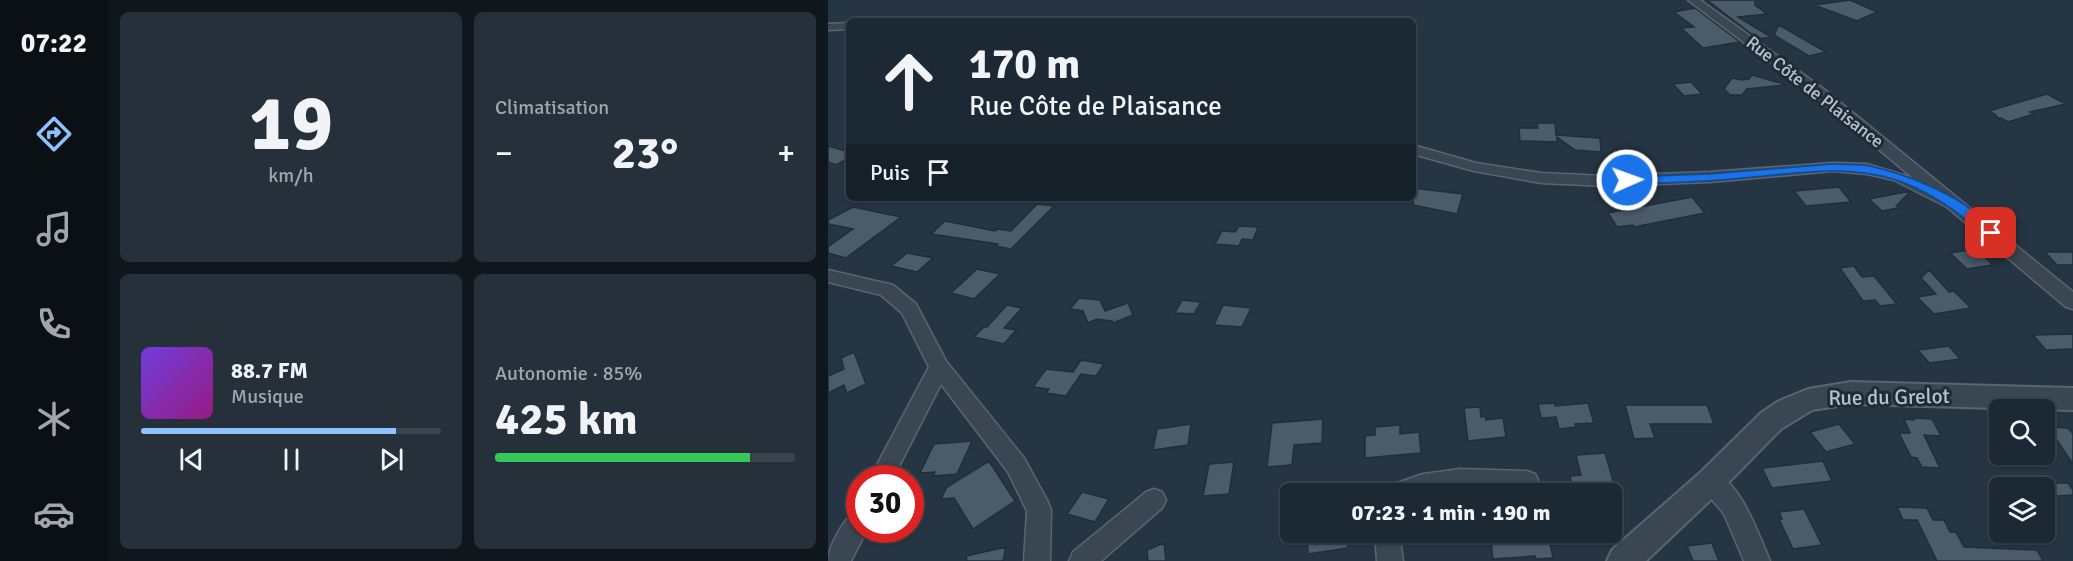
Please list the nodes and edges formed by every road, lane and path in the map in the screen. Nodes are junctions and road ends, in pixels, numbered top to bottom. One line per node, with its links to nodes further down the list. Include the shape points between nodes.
1 (1693, 0): 5 (street, Rue Côte de Plaisance, via 1781,63)
2 (846, 26): 3 (street)
3 (828, 27)
4 (1416, 150): 5 (street, via 1474,167 1541,178 1606,181 1833,167 1867,169 1899,177)
5 (1959, 206): 7 (street, Rue Côte de Plaisance)
6 (828, 276): 8 (street, via 886,290 909,309)
7 (2073, 302)
8 (939, 366): 10 (street); 18 (street, via 1016,465 1039,510)
9 (2073, 399): 11 (street, Rue du Grelot, via 1851,393 1808,400 1771,421)
10 (888, 465)
11 (1710, 481): 21 (street, Rue du Grelot); 22 (street, via 1733,506)
12 (1527, 482): 13 (street, via 1504,478)
13 (1446, 483)
14 (1154, 500): 19 (street)
15 (847, 543): 17 (street)
16 (1388, 543): 20 (street)
17 (837, 561)
18 (1037, 561)
19 (1082, 561)
20 (1390, 561)
21 (1623, 561)
22 (1757, 561)

